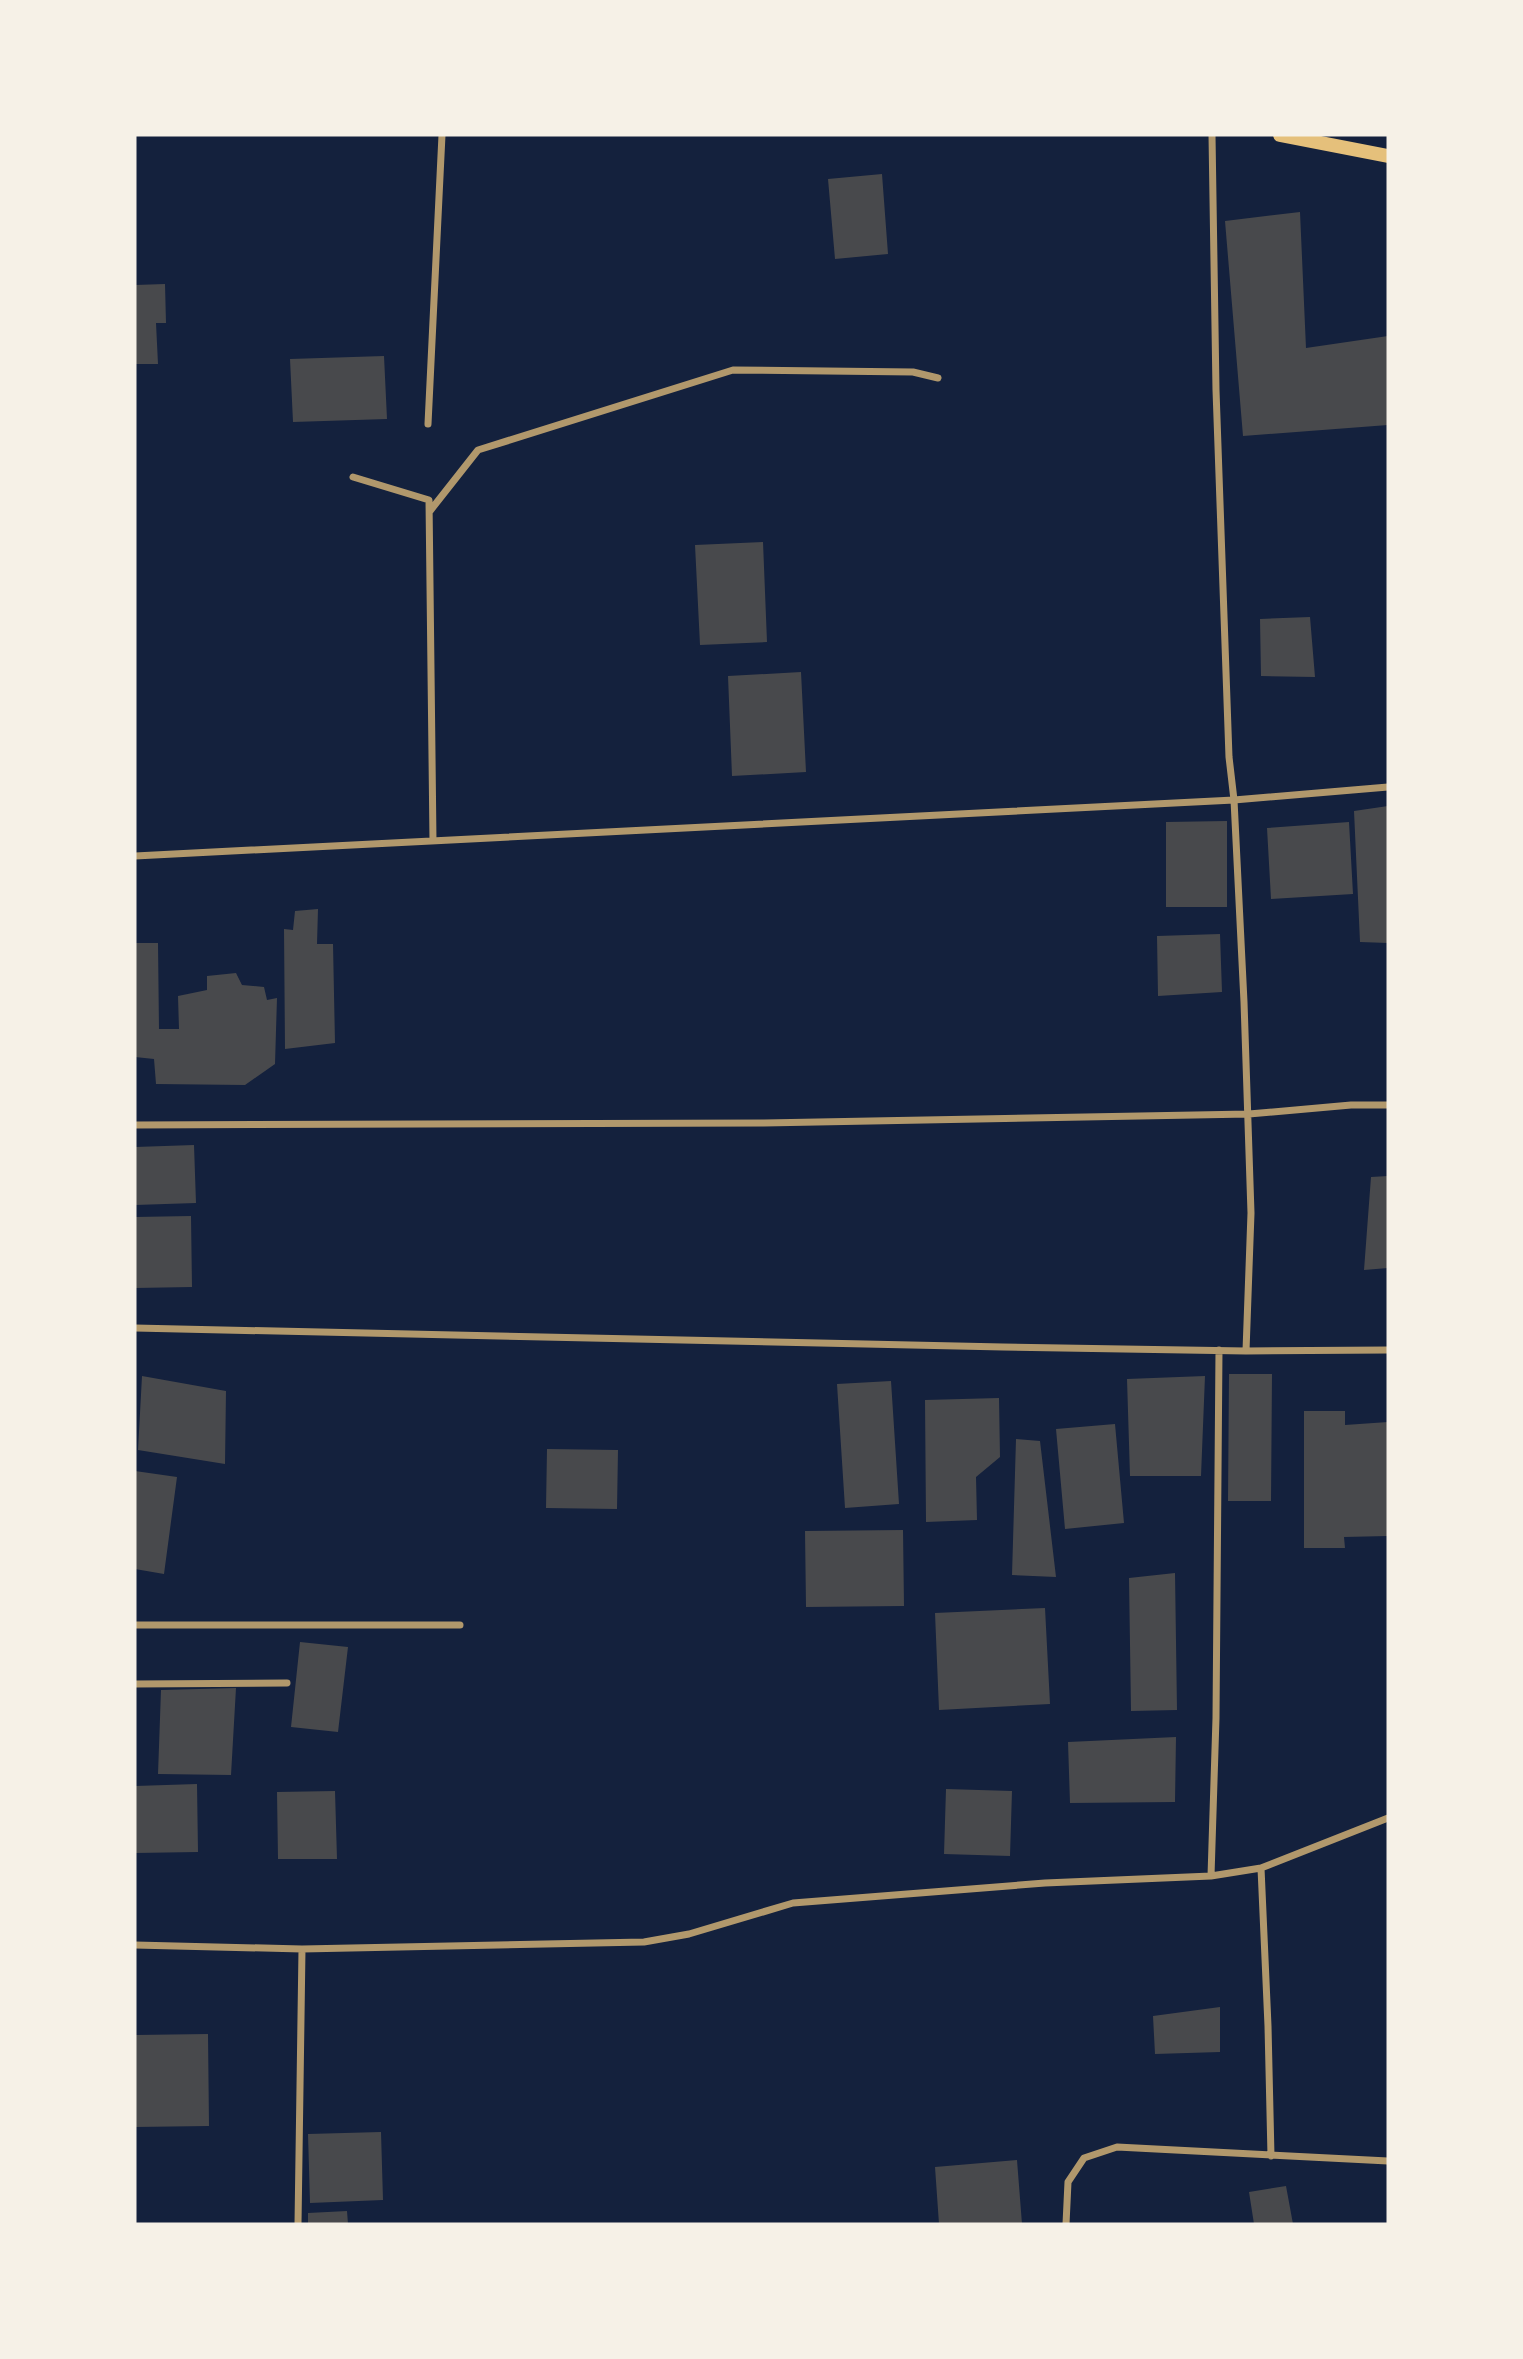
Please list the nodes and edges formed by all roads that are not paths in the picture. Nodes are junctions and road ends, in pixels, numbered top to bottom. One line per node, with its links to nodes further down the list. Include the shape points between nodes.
1 (442, 135): 6 (street)
2 (1212, 135): 10 (street, via 1216,390)
3 (1280, 135): 4 (main road)
4 (1388, 156)
5 (937, 378): 8 (street, via 913,372 733,370 478,450)
6 (428, 424)
7 (353, 477): 8 (street, via 429,500)
8 (430, 511): 11 (street)
9 (1388, 787): 10 (street)
10 (1234, 800): 11 (street); 14 (street)
11 (433, 841): 12 (street)
12 (135, 856)
13 (1388, 1105): 14 (street)
14 (1249, 1114): 15 (street, via 764,1123); 19 (street)
15 (135, 1125)
16 (135, 1328): 17 (street)
17 (1219, 1350): 19 (street); 26 (street)
18 (1388, 1350): 19 (street)
19 (1246, 1351)
20 (135, 1625): 21 (street)
21 (460, 1625)
22 (135, 1684): 23 (street)
23 (287, 1684)
24 (1388, 1818): 25 (street)
25 (1261, 1868): 26 (street); 29 (street)
26 (1212, 1876): 28 (street, via 793,1903 689,1934 644,1942)
27 (135, 1945): 28 (street)
28 (302, 1949): 31 (street)
29 (1270, 2156): 30 (street); 32 (street, via 1117,2147 1084,2158 1068,2182)
30 (1388, 2161)
31 (298, 2224)
32 (1066, 2224)

